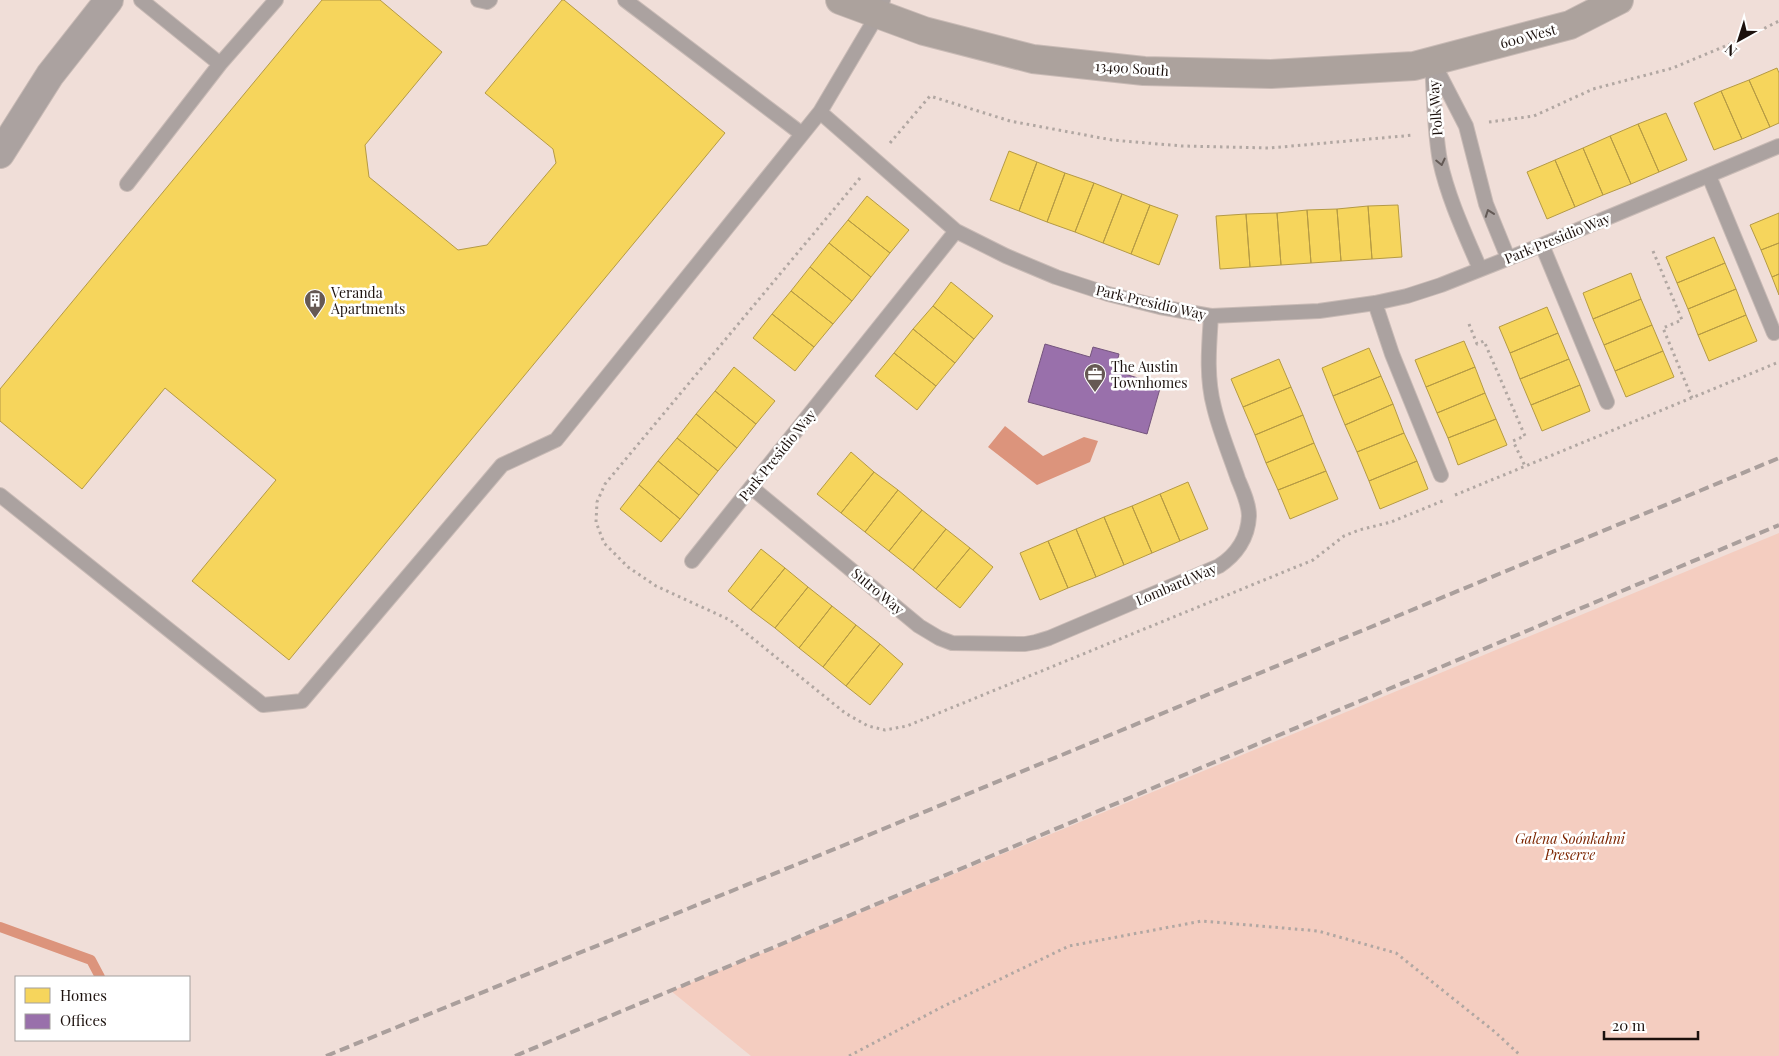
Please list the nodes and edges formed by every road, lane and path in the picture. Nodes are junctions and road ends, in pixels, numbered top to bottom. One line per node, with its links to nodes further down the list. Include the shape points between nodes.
1 (109, 0): 19 (street, via 50,75)
2 (141, 0): 12 (lane)
3 (276, 0): 12 (lane)
4 (478, 0): 5 (lane)
5 (490, 0)
6 (626, 0): 16 (lane)
7 (840, 0): 9 (main road, 13490 South)
8 (1619, 0): 11 (main road, 600 West, via 1570,25)
9 (880, 7): 11 (main road, 13490 South, via 924,31 1033,59 1144,71 1270,74 1414,66); 13 (lane)
10 (1779, 21): 14 (path, via 1673,68 1594,89 1534,116)
11 (1432, 61): 14 (lane, Polk Way); 15 (lane, Polk Way)
12 (220, 64): 22 (lane)
13 (820, 112): 16 (lane); 23 (lane)
14 (1466, 126): 26 (lane, Polk Way, one-way to 14, via 1486,204)
15 (1436, 132): 17 (path, via 1270,148 1182,146 1112,140 1010,121 930,96); 27 (lane, Polk Way, one-way to 27, via 1448,189)
16 (802, 134): 38 (lane, via 556,440 502,465 302,701 263,705)
17 (890, 143)
18 (1779, 146): 21 (lane, Park Presidio Way)
19 (0, 154)
20 (863, 173): 35 (path, via 605,484 598,502 596,522 604,543 628,567 656,586 730,620 845,714 868,726 886,730 907,726 1313,560 1344,536 1358,530 1391,522)
21 (1709, 176): 24 (lane, Park Presidio Way); 31 (lane)
22 (127, 184)
23 (956, 231): 29 (lane, Park Presidio Way, via 1006,256 1082,286 1160,307); 37 (lane, Park Presidio Way)
24 (1542, 245): 26 (lane, Park Presidio Way); 34 (lane)
25 (1653, 251): 33 (path, via 1682,320 1663,328)
26 (1508, 258): 27 (lane, Park Presidio Way)
27 (1480, 269): 28 (lane, Park Presidio Way, via 1416,293)
28 (1375, 302): 29 (lane, Park Presidio Way, via 1319,311); 36 (lane, via 1392,354)
29 (1211, 316): 40 (lane, Lombard Way, via 1208,349 1213,405 1249,515 1237,551 1219,566 1048,638)
30 (1469, 324): 35 (path, via 1477,344 1484,341 1525,436 1513,441)
31 (1774, 332)
32 (1779, 362): 33 (path)
33 (1692, 398): 35 (path)
34 (1607, 402)
35 (1525, 466)
36 (1441, 475)
37 (751, 487): 39 (lane, Park Presidio Way); 40 (lane, Sutro Way, via 928,633 952,643)
38 (0, 495)
39 (692, 561)
40 (1025, 644)
41 (849, 1056): 42 (path, via 1069,946 1202,921 1318,931 1396,953)
42 (1521, 1056)

